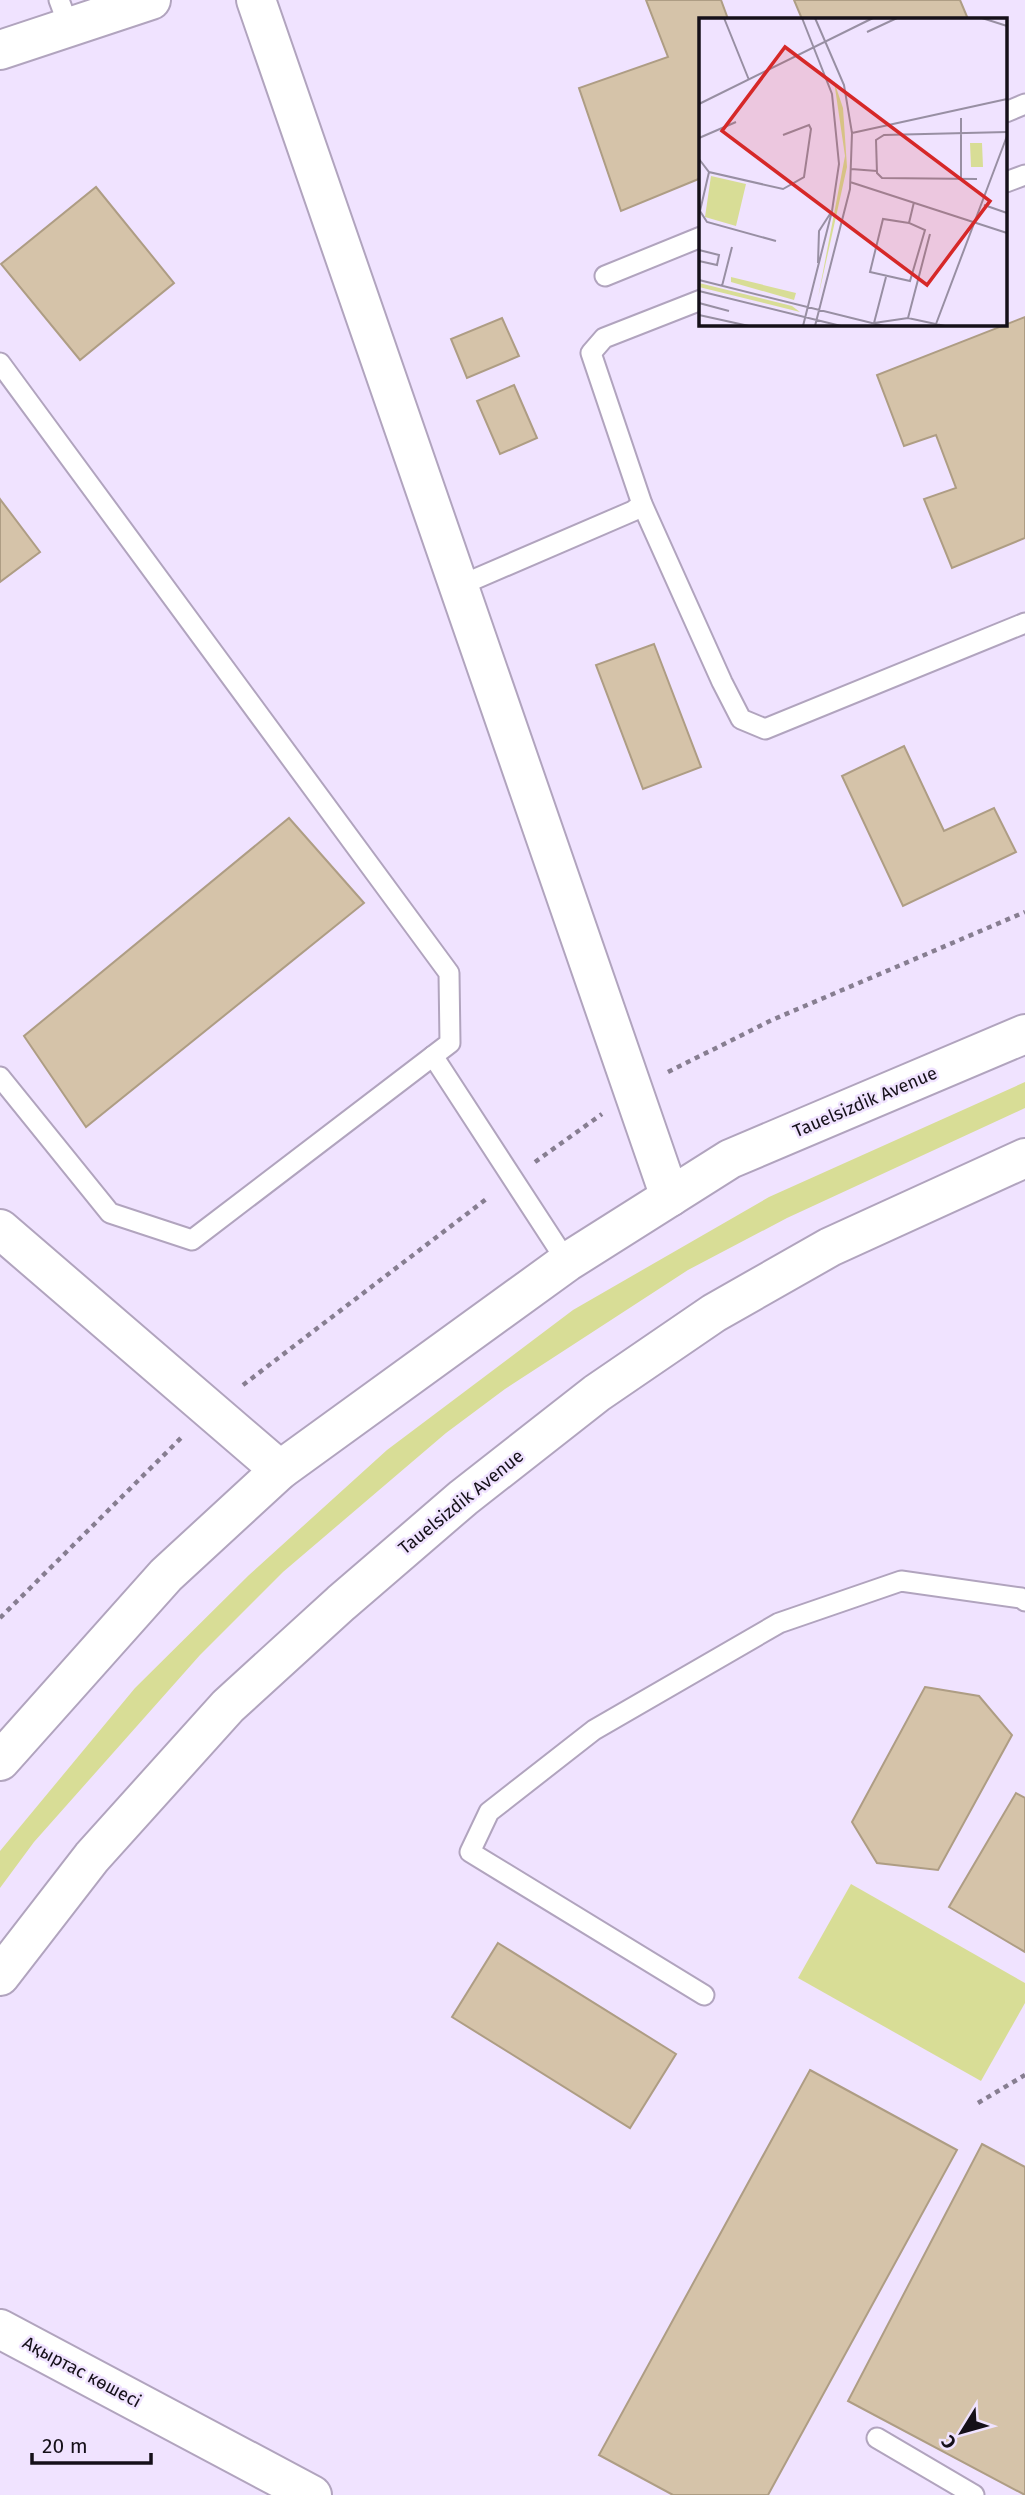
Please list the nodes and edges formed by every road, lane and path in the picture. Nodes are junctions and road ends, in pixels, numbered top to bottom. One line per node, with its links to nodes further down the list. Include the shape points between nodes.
1 (151, 0): 3 (main road)
2 (256, 0): 14 (main road)
3 (64, 13): 4 (main road)
4 (0, 50)
5 (1025, 104): 6 (lane)
6 (1007, 112)
7 (1025, 175): 8 (lane)
8 (1007, 182)
9 (699, 238): 10 (lane)
10 (605, 276)
11 (699, 301): 13 (lane, via 604,338 591,354)
12 (0, 363): 18 (lane, via 449,973 450,1043)
13 (642, 504): 14 (lane); 15 (lane, via 736,710 741,719 765,729)
14 (459, 586): 20 (main road)
15 (1025, 624)
16 (1025, 912): 20 (path, via 772,1020)
17 (1025, 1034): 23 (main road, Tauelsizdik Avenue, via 730,1159)
18 (433, 1056): 19 (lane, via 192,1240 110,1213); 22 (lane)
19 (0, 1077)
20 (634, 1090): 22 (path); 23 (main road)
21 (1017, 1164): 31 (main road, Tauelsizdik Avenue, via 830,1247 714,1313 597,1393 463,1498 228,1706 92,1857)
22 (513, 1179): 25 (lane); 26 (path)
23 (670, 1197): 25 (main road, Tauelsizdik Avenue)
24 (0, 1229): 26 (main road)
25 (567, 1262): 27 (main road, Tauelsizdik Avenue)
26 (210, 1410): 27 (main road); 29 (path)
27 (279, 1470): 30 (main road, Tauelsizdik Avenue, via 166,1574)
28 (1025, 1601): 32 (lane, via 901,1581 779,1623 594,1730 489,1812 470,1852)
29 (0, 1618)
30 (0, 1761)
31 (0, 1976)
32 (704, 1995)
33 (1025, 2075): 34 (path)
34 (978, 2103)
35 (0, 2329): 37 (main road, Ақыртас көшесі)
36 (877, 2438): 38 (lane)
37 (312, 2495)
38 (974, 2495)

